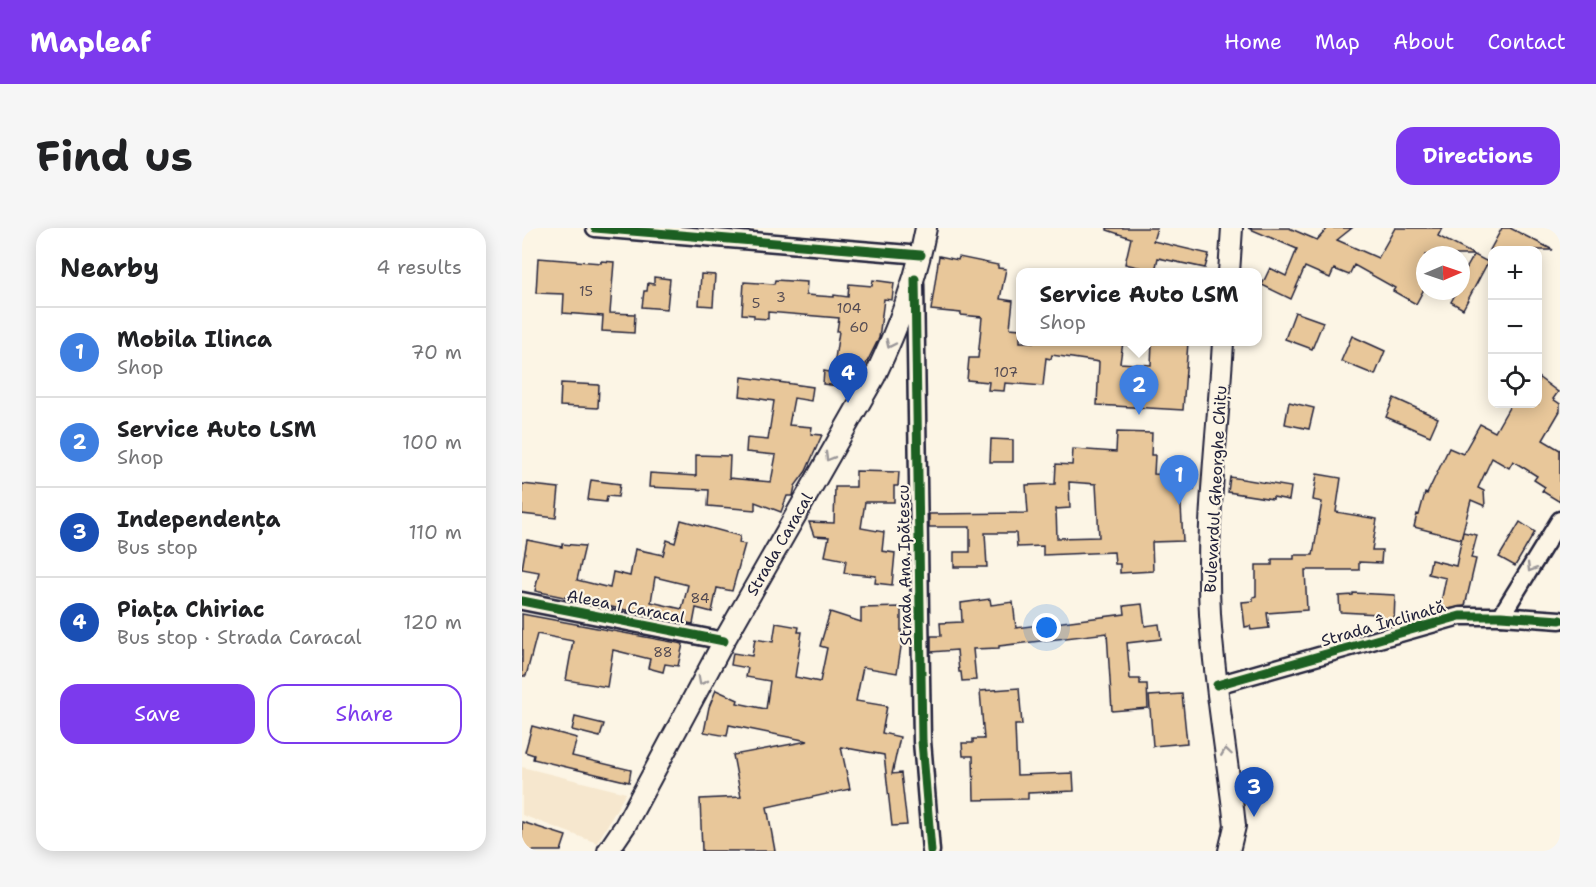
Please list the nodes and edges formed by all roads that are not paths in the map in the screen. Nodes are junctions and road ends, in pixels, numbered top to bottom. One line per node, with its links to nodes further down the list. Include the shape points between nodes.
1 (596, 228): 4 (street)
2 (926, 228): 4 (main road, Strada Caracal)
3 (1232, 228): 5 (main road)
4 (921, 255): 6 (main road, Strada Caracal)
5 (1229, 268)
6 (915, 279): 12 (main road, Strada Caracal, one-way to 12, via 875,376); 15 (street, Strada Ana Ipătescu, via 922,741)
7 (1223, 346): 13 (main road, Bulevardul Gheorghe Chițu, via 1210,532 1210,614)
8 (1560, 520): 10 (street, one-way to 10)
9 (522, 601): 12 (street, Aleea 1 Caracal)
10 (1502, 616): 11 (street, Strada Înclinată); 13 (street, Strada Înclinată, via 1460,616)
11 (1560, 620)
12 (724, 641): 14 (main road, Strada Caracal, one-way to 14)
13 (1217, 685): 16 (main road, Bulevardul Gheorghe Chițu, one-way to 13, via 1233,808)
14 (608, 851)
15 (931, 851)
16 (1229, 851)

